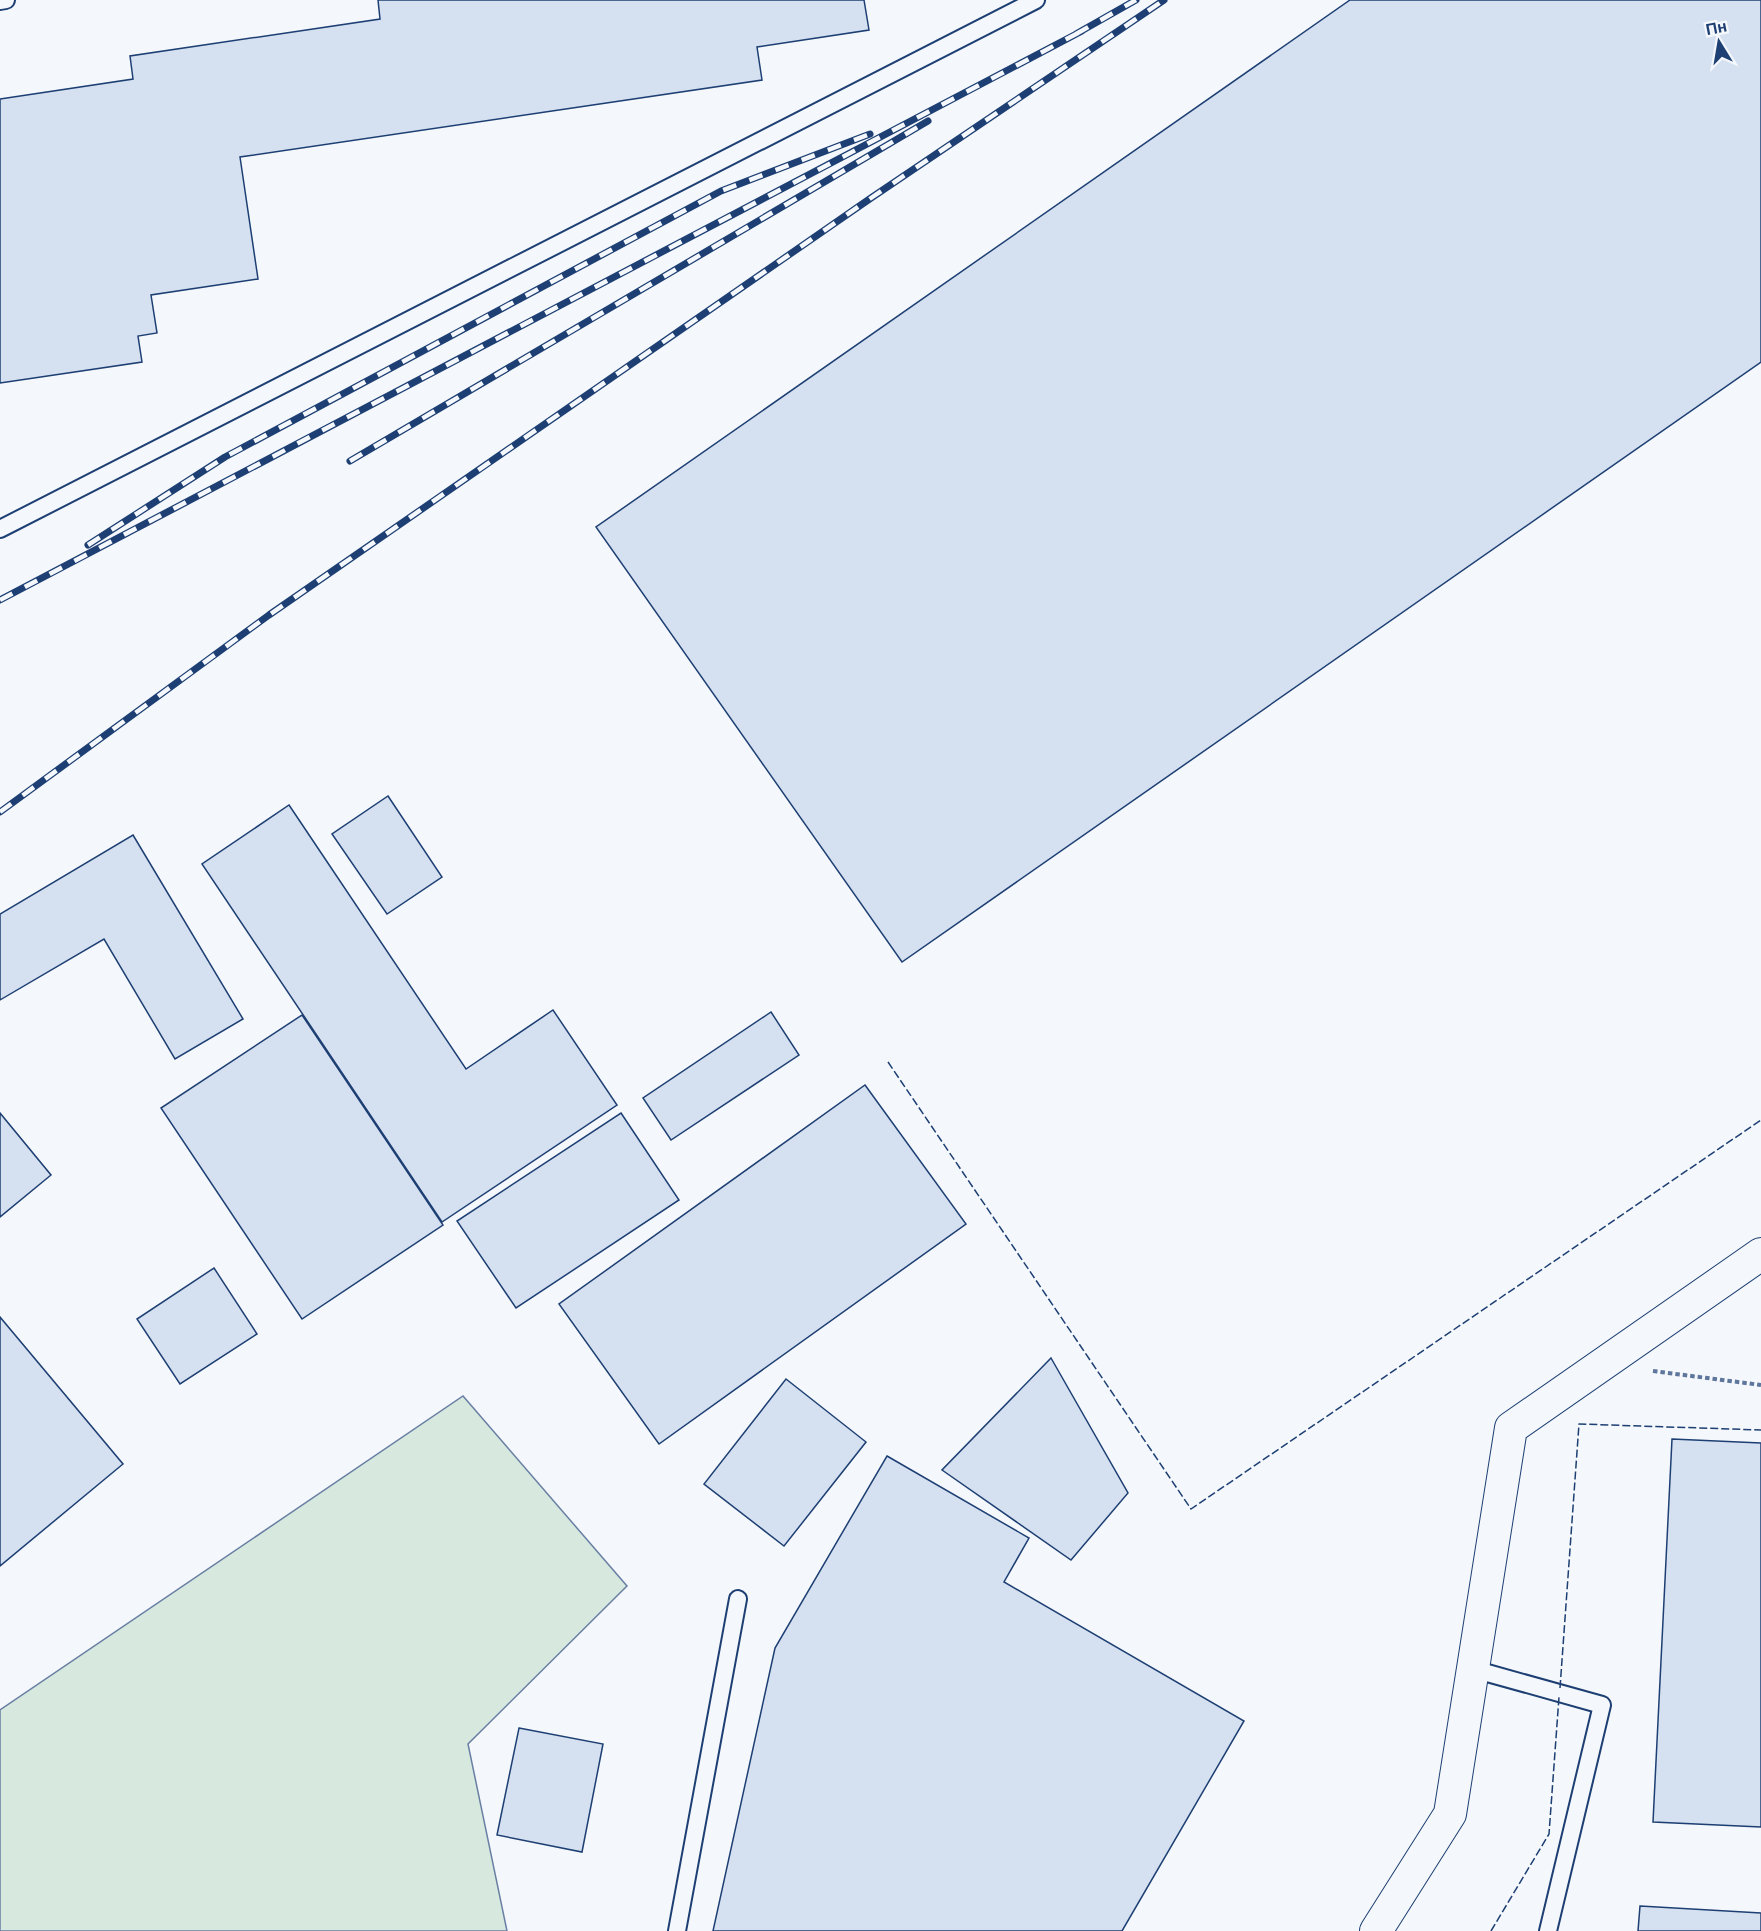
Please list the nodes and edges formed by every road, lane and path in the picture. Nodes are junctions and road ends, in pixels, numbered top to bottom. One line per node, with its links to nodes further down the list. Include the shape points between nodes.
1 (6, 0): 3 (lane)
2 (1036, 0): 4 (lane)
3 (0, 1)
4 (0, 529)
5 (1761, 1254): 6 (street)
6 (1602, 1364): 7 (path); 9 (street, via 1511,1428)
7 (1761, 1385)
8 (738, 1599): 10 (lane)
9 (1473, 1669): 11 (street, via 1450,1814); 12 (lane, via 1602,1705)
10 (677, 1931)
11 (1376, 1931)
12 (1548, 1931)

